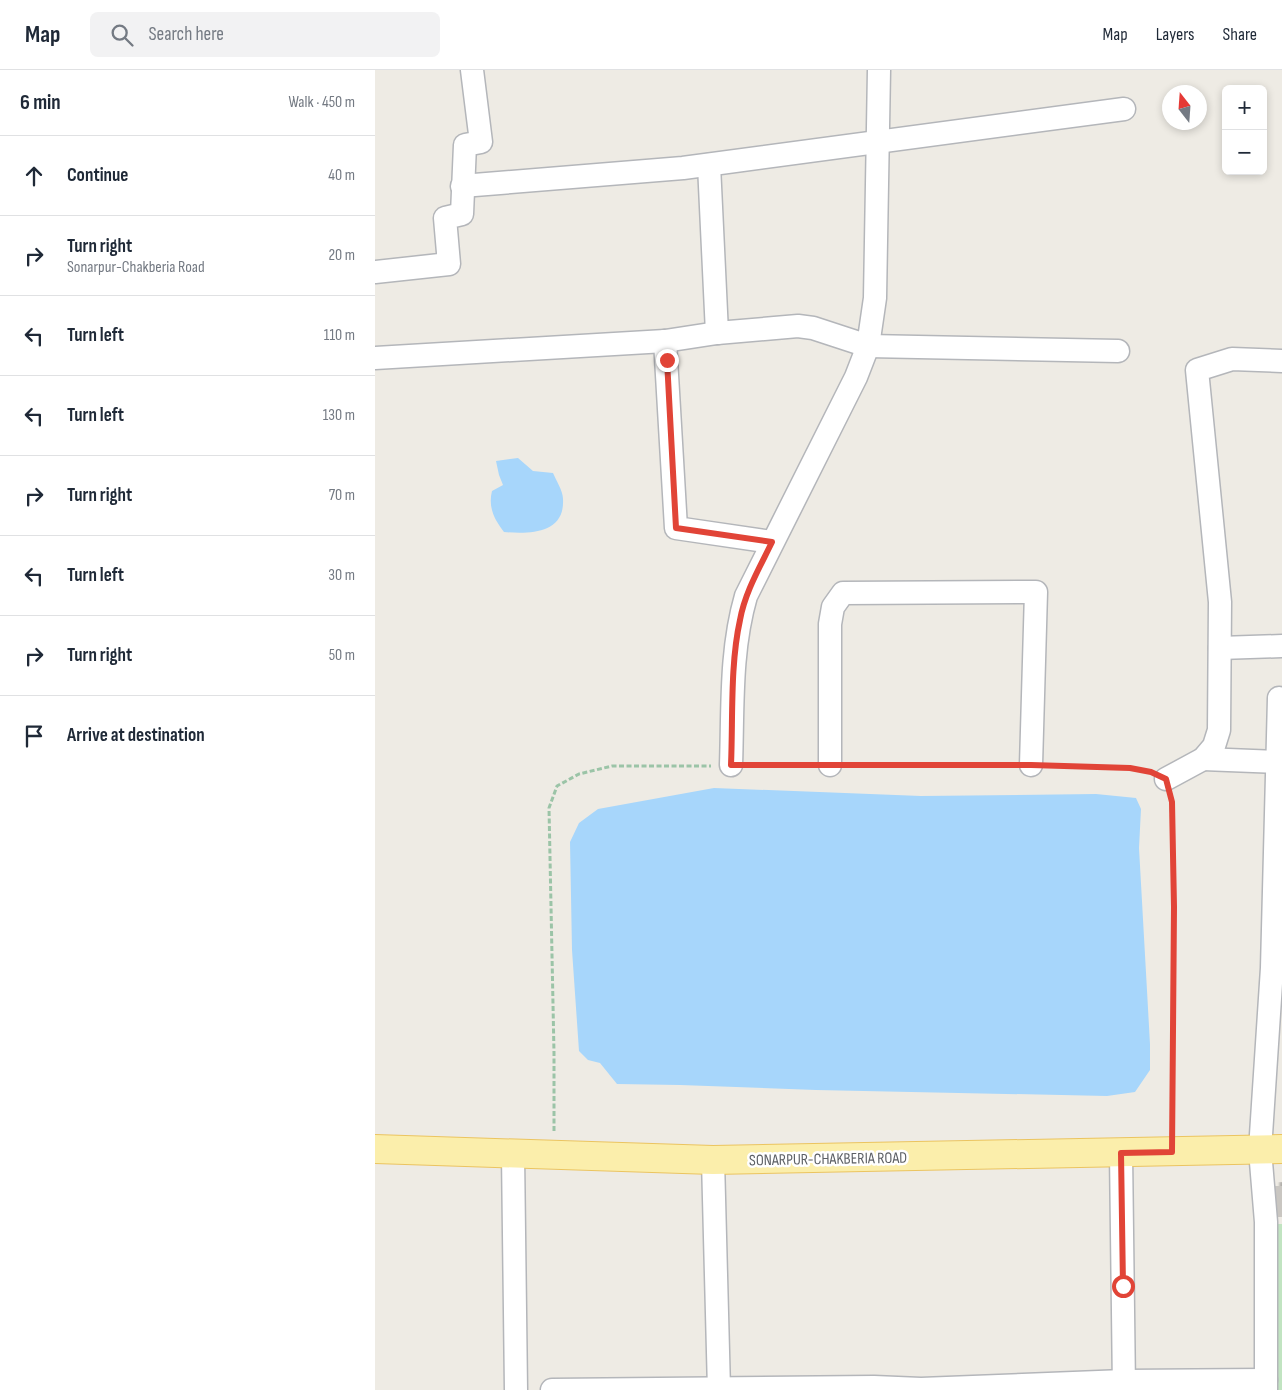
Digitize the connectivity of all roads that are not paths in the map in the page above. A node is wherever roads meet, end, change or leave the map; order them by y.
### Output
1 (472, 70) edge
2 (879, 70) edge
3 (1124, 109) dead end
4 (878, 143) junction
5 (709, 165) junction
6 (462, 186) junction
7 (375, 272) edge
8 (717, 333) junction
9 (665, 341) junction
10 (867, 346) junction
11 (1118, 350) dead end
12 (375, 358) edge
13 (1282, 361) edge
14 (772, 542) junction
15 (1282, 646) edge
16 (1220, 648) junction
17 (1279, 698) dead end
18 (1203, 759) junction
19 (1278, 762) junction
20 (731, 765) road end
21 (830, 765) road end
22 (1031, 765) road end
23 (1166, 779) road end
24 (375, 1149) edge
25 (1271, 1150) edge
26 (1121, 1153) junction
27 (513, 1154) junction
28 (713, 1160) junction
29 (1124, 1385) edge
30 (1266, 1385) edge
31 (719, 1389) edge
32 (921, 1389) edge
33 (515, 1390) edge
34 (551, 1390) edge

1 - 6 street
2 - 4 street
3 - 4 street
4 - 5 street
4 - 10 street
5 - 6 street
5 - 8 street
6 - 7 street
8 - 9 street
8 - 10 street
9 - 12 street
9 - 14 street
10 - 11 street
10 - 14 street
13 - 16 street
14 - 20 street
15 - 16 street
16 - 18 street
17 - 19 street
18 - 19 street
18 - 23 street
19 - 25 street
21 - 22 street
24 - 27 main road, SONARPUR-CHAKBERIA ROAD
25 - 26 main road, SONARPUR-CHAKBERIA ROAD
25 - 30 street
26 - 28 main road, SONARPUR-CHAKBERIA ROAD
26 - 29 street
27 - 28 main road, SONARPUR-CHAKBERIA ROAD
27 - 33 street
28 - 31 street
29 - 30 street
29 - 32 street
31 - 32 street
31 - 34 street

